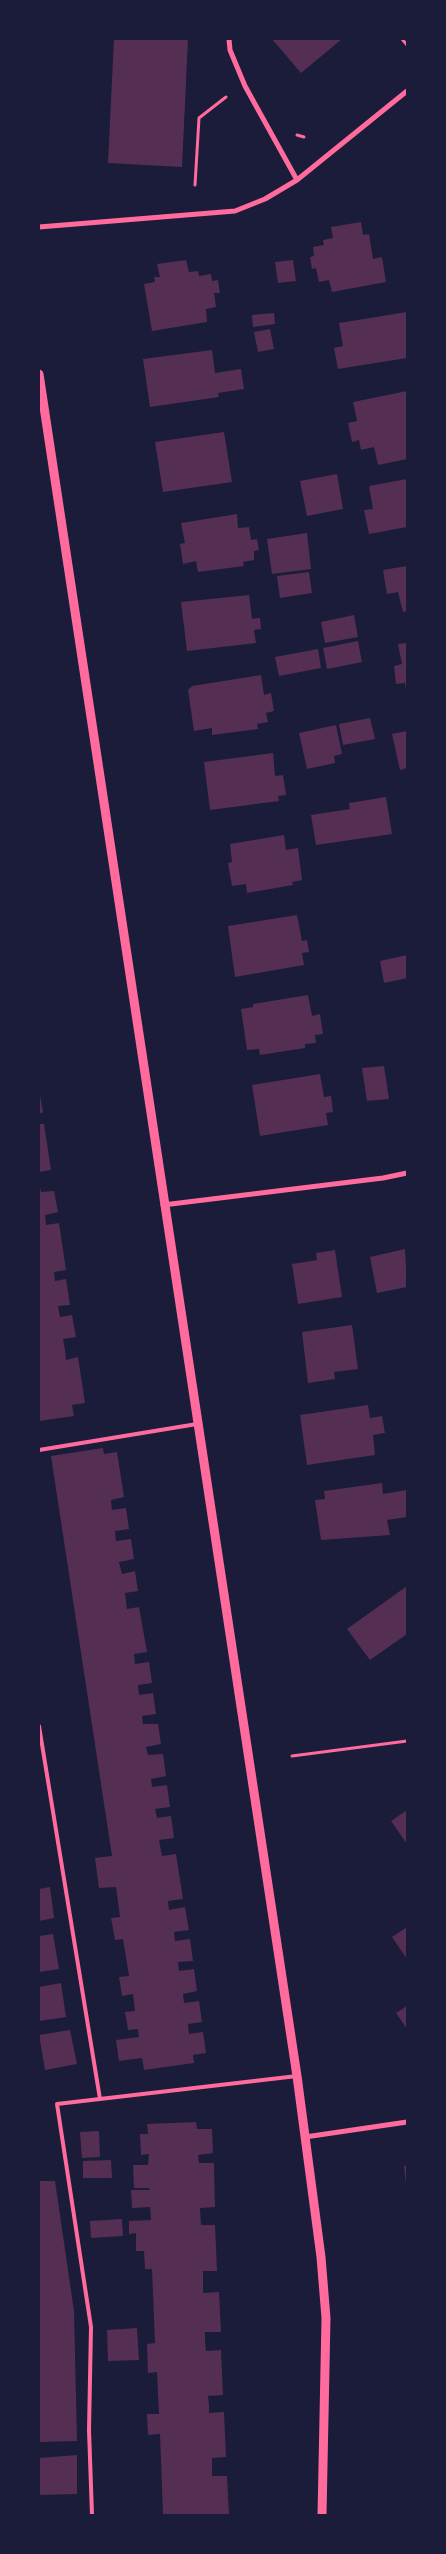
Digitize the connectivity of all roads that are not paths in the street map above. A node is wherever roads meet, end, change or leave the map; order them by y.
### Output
1 (229, 39) edge
2 (407, 90) edge
3 (298, 180) junction
4 (39, 227) edge
5 (39, 374) edge
6 (407, 1173) edge
7 (163, 1205) junction
8 (199, 1424) junction
9 (39, 1450) edge
10 (39, 1726) edge
11 (298, 2076) junction
12 (100, 2099) junction
13 (407, 2122) edge
14 (305, 2137) junction
15 (92, 2515) edge
16 (322, 2515) edge

1 - 3 street
2 - 3 street
3 - 4 street
5 - 7 street
6 - 7 street
7 - 8 street
8 - 9 lane
8 - 11 street
10 - 12 lane
11 - 12 lane
11 - 14 street
12 - 15 lane
13 - 14 street
14 - 16 street

